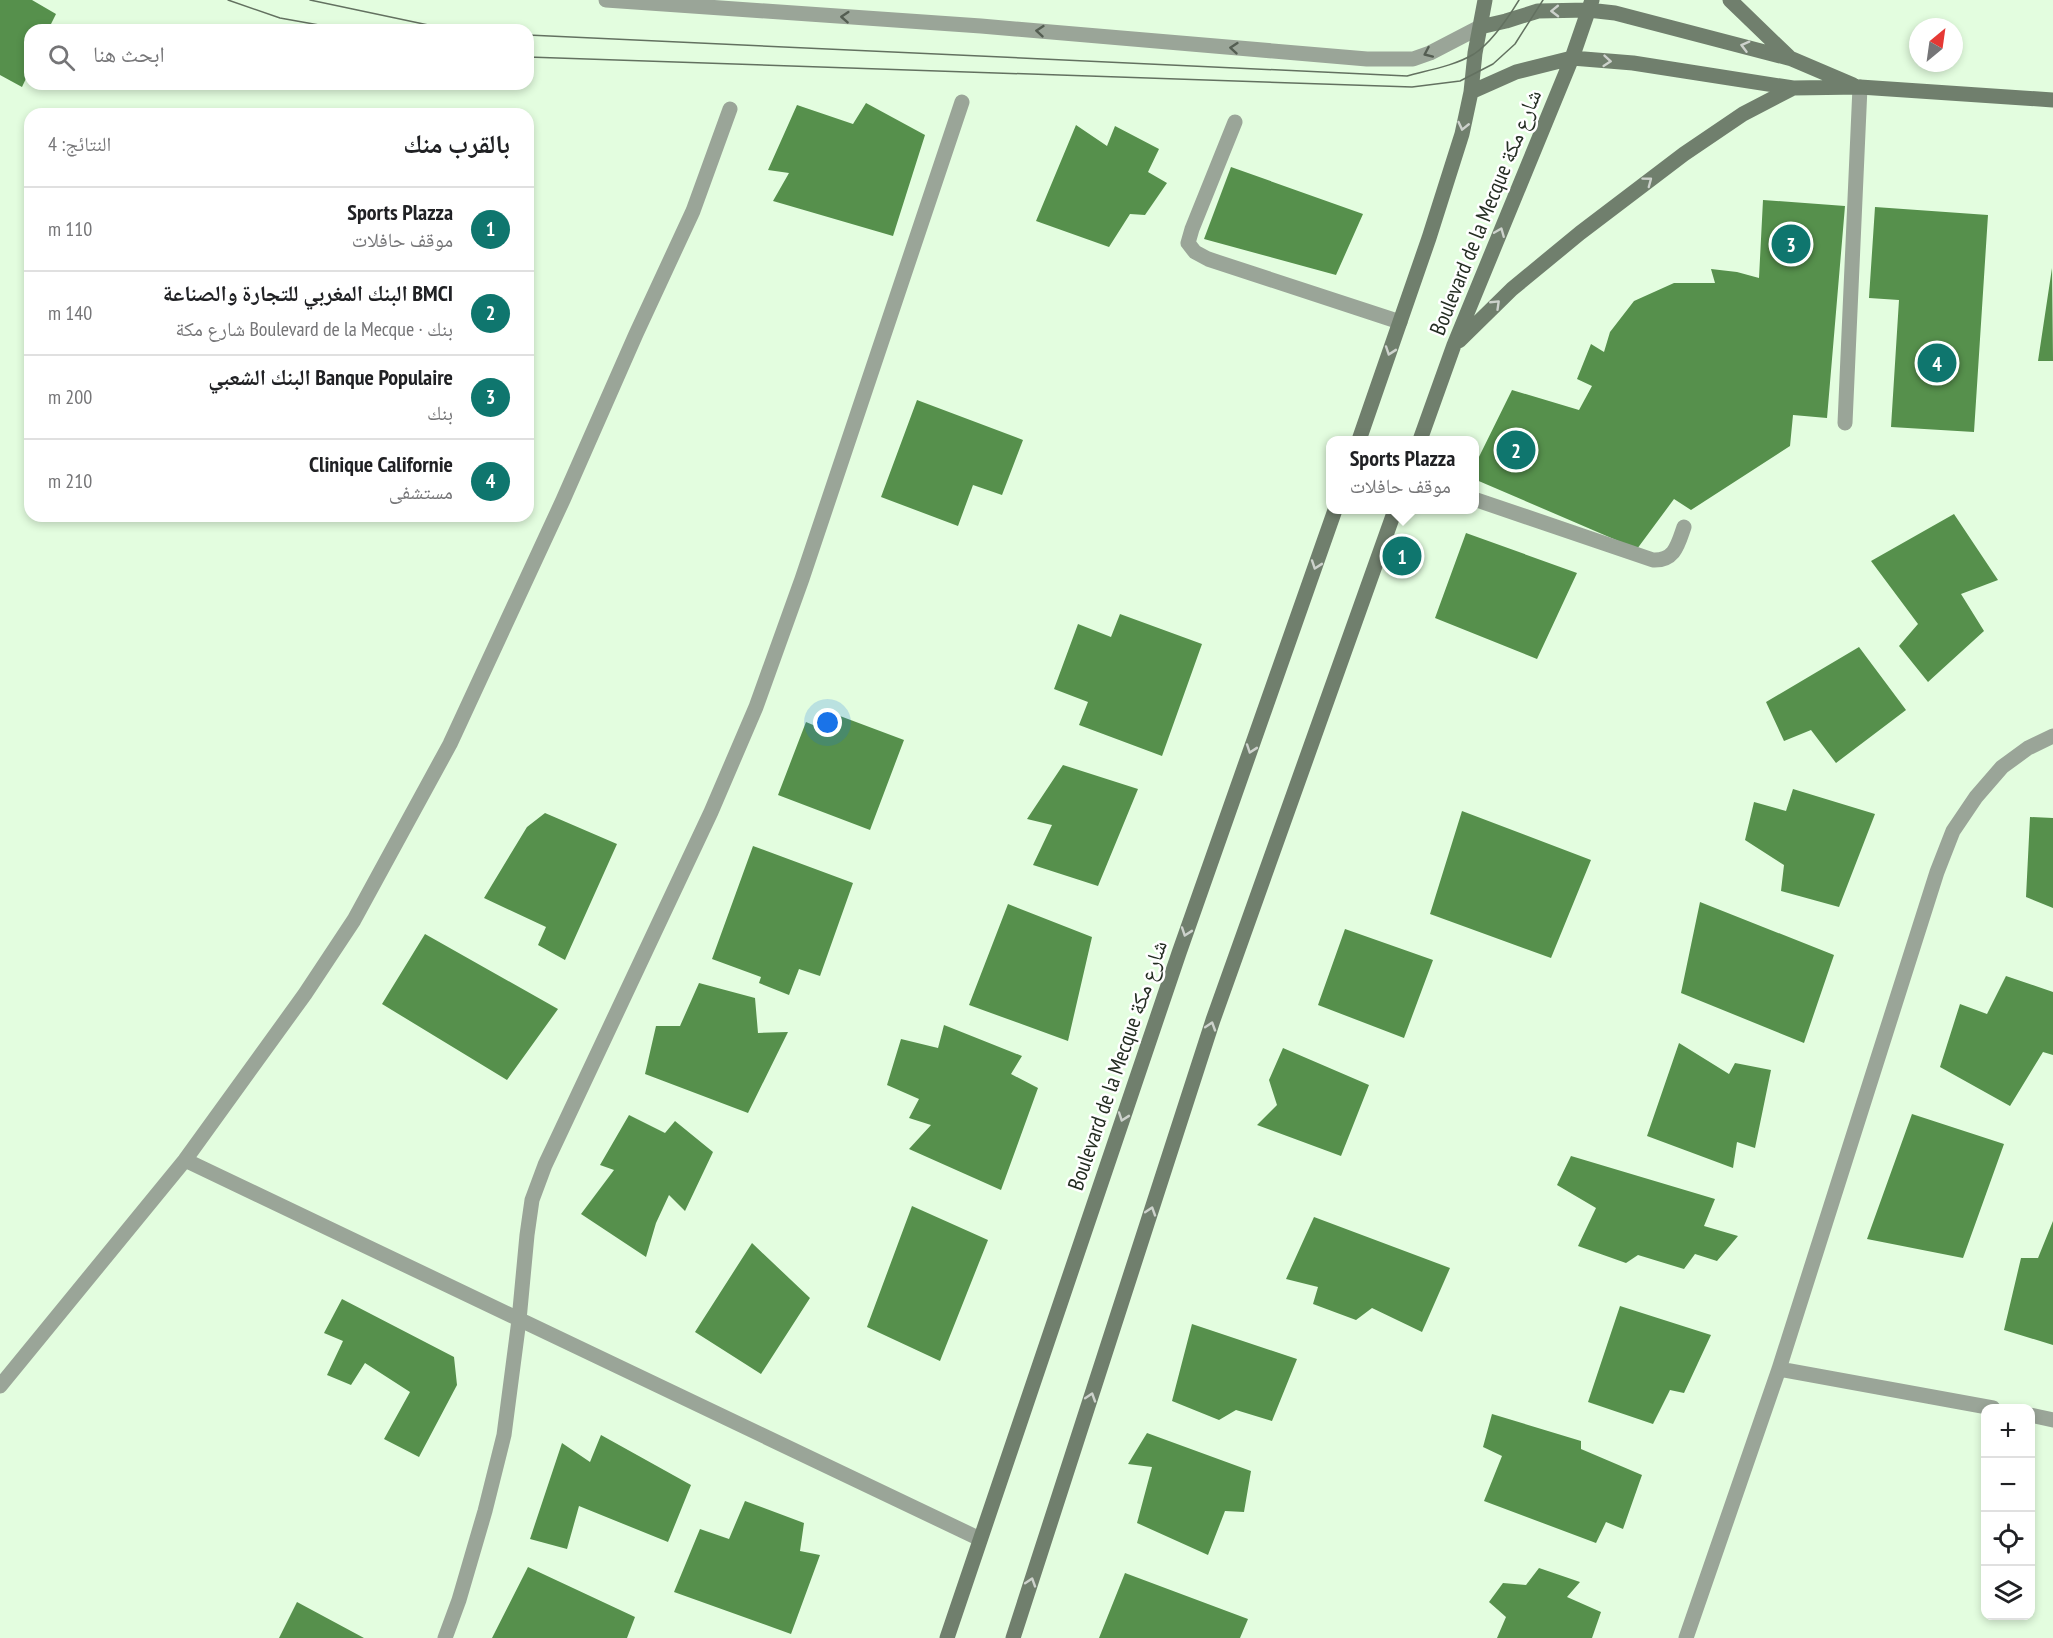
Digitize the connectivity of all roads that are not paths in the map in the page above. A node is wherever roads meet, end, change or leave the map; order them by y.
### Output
1 (606, 0) edge
2 (1485, 0) edge
3 (1730, 0) edge
4 (1590, 5) edge
5 (1480, 27) junction
6 (1572, 58) junction
7 (1792, 59) junction
8 (1860, 87) junction
9 (1793, 88) junction
10 (1471, 92) junction
11 (2053, 100) edge
12 (962, 102) dead end
13 (730, 109) dead end
14 (1235, 122) dead end
15 (1400, 322) junction
16 (1454, 345) junction
17 (1845, 423) dead end
18 (1361, 436) edge
19 (1422, 436) edge
20 (1479, 500) edge
21 (1334, 514) edge
22 (1394, 514) edge
23 (1684, 527) dead end
24 (2053, 736) edge
25 (185, 1160) junction
26 (519, 1320) junction
27 (1779, 1369) junction
28 (0, 1386) edge
29 (1981, 1406) edge
30 (2035, 1417) edge
31 (2053, 1420) edge
32 (980, 1539) junction
33 (444, 1638) edge
34 (947, 1638) edge
35 (1013, 1638) edge
36 (1686, 1638) edge

5 -> 1 street
2 - 5 main road, Boulevard de la Mecque شارع مكة
3 - 7 main road
4 -> 5 main road
4 - 6 main road, Boulevard de la Mecque شارع مكة
7 -> 4 main road
5 - 10 main road, Boulevard de la Mecque شارع مكة
6 -> 9 main road
6 - 10 main road
16 -> 6 main road, Boulevard de la Mecque شارع مكة
7 - 8 main road
8 - 9 main road
8 - 11 main road
8 - 17 street
16 -> 9 main road
10 -> 15 main road, Boulevard de la Mecque شارع مكة
12 - 26 street
13 - 25 street
14 - 15 street
15 -> 18 main road, Boulevard de la Mecque شارع مكة
16 - 19 main road, Boulevard de la Mecque شارع مكة
20 - 23 street
21 -> 32 main road, Boulevard de la Mecque شارع مكة
35 -> 22 main road
24 - 27 street
25 - 26 street
25 - 28 street
26 - 32 street
26 - 33 street
27 - 29 street
27 - 36 street
30 - 31 street
32 - 34 main road, Boulevard de la Mecque شارع مكة

